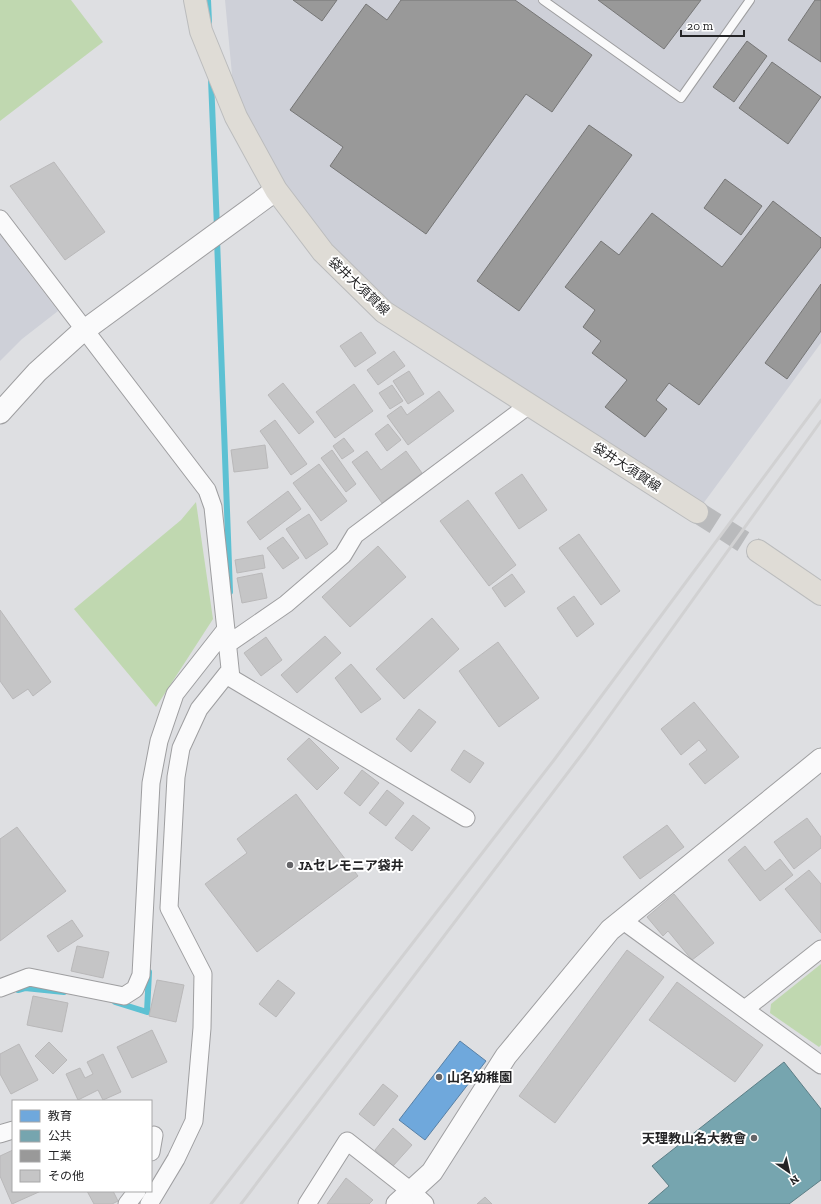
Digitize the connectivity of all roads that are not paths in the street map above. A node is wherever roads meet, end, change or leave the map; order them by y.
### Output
1 (195, 0) edge
2 (543, 0) edge
3 (750, 0) edge
4 (276, 190) junction
5 (0, 219) edge
6 (84, 331) junction
7 (529, 405) junction
8 (0, 413) edge
9 (697, 512) tunnel mouth
10 (758, 551) tunnel mouth
11 (821, 594) edge
12 (227, 636) junction
13 (230, 670) junction
14 (821, 759) edge
15 (466, 818) dead end
16 (622, 920) junction
17 (821, 949) edge
18 (0, 988) edge
19 (745, 1009) junction
20 (821, 1065) edge
21 (12, 1130) edge
22 (0, 1134) edge
23 (154, 1135) dead end
24 (152, 1146) edge
25 (136, 1192) edge
26 (411, 1200) edge
27 (126, 1204) edge
28 (149, 1204) edge
29 (308, 1204) edge

1 - 4 main road, 袋井大須賀線
2 - 3 lane
4 - 6 street
4 - 7 main road, 袋井大須賀線
5 - 6 street
6 - 8 street
6 - 12 street
7 - 9 main road, 袋井大須賀線
7 - 12 street
10 - 11 main road
12 - 13 street
12 - 18 street
13 - 15 street
13 - 28 street
14 - 16 street
16 - 19 street
16 - 26 street
17 - 19 street
19 - 20 street
21 - 22 street
23 - 24 street
25 - 27 street
26 - 29 street

